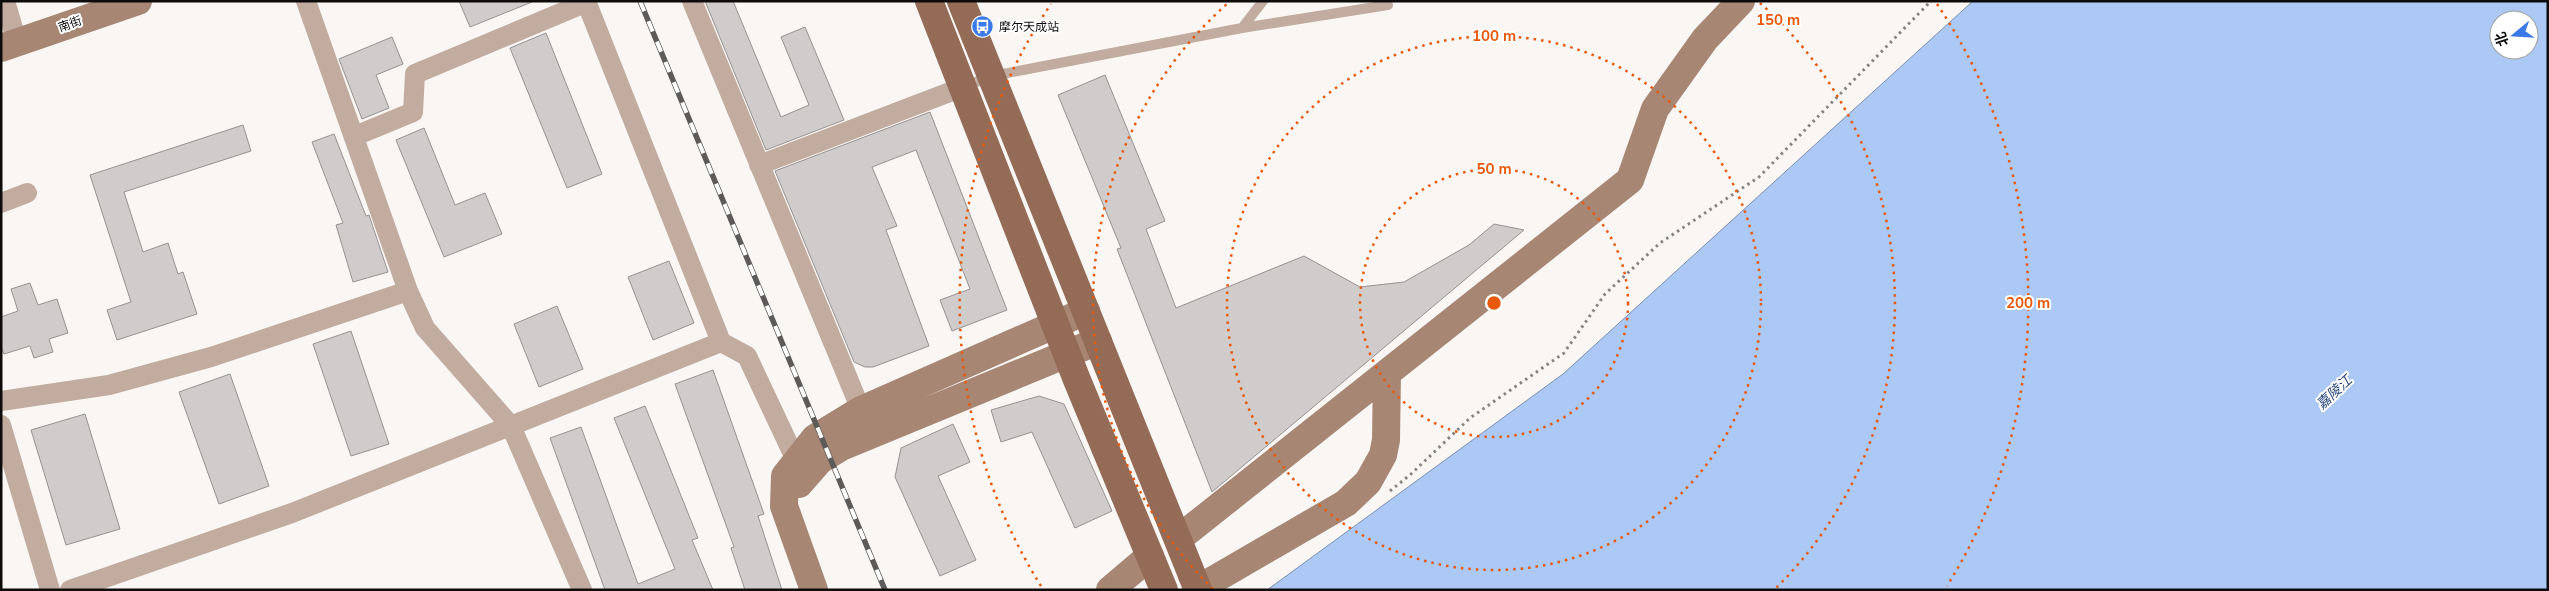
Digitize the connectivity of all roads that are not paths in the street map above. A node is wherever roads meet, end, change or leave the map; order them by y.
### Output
1 (5, 1) edge
2 (138, 1) edge
3 (306, 1) edge
4 (586, 1) edge
5 (692, 1) edge
6 (929, 1) edge
7 (961, 1) edge
8 (1263, 1) edge
9 (1741, 1) edge
10 (1388, 5) dead end
11 (1242, 28) junction
12 (9, 45) edge
13 (992, 76) junction
14 (962, 88) junction
15 (355, 136) junction
16 (759, 165) junction
17 (27, 193) dead end
18 (1, 203) edge
19 (408, 291) junction
20 (1086, 311) junction
21 (1056, 324) junction
22 (1098, 341) junction
23 (721, 342) junction
24 (1067, 354) junction
25 (1387, 373) junction
26 (1, 401) edge
27 (861, 410) junction
28 (1, 425) edge
29 (511, 426) junction
30 (800, 469) junction
31 (1178, 539) junction
32 (1150, 556) junction
33 (1196, 585) edge
34 (1163, 588) edge
35 (50, 590) edge
36 (70, 590) edge
37 (582, 590) edge
38 (814, 590) edge
39 (1110, 590) edge

1 - 12 street
2 - 12 street, 南街
3 - 15 street
4 - 15 street
4 - 23 street
5 - 16 street
6 - 14 main road
7 - 13 main road
8 - 11 lane
9 - 25 street
10 - 11 lane
11 - 13 lane
13 - 14 lane
13 - 20 main road
14 - 16 street
14 - 21 main road
15 - 19 street
16 - 27 street
17 - 18 street
19 - 26 street
19 - 29 street
20 - 21 street
20 - 22 main road
21 - 24 main road
21 - 27 street
22 - 24 street
22 - 31 main road
23 - 29 street
23 - 30 street
24 - 30 street
24 - 32 main road
25 - 31 street
25 - 33 street
27 - 30 street
28 - 35 street
29 - 36 street
29 - 37 street
30 - 38 street
31 - 33 main road
32 - 34 main road
32 - 39 street

